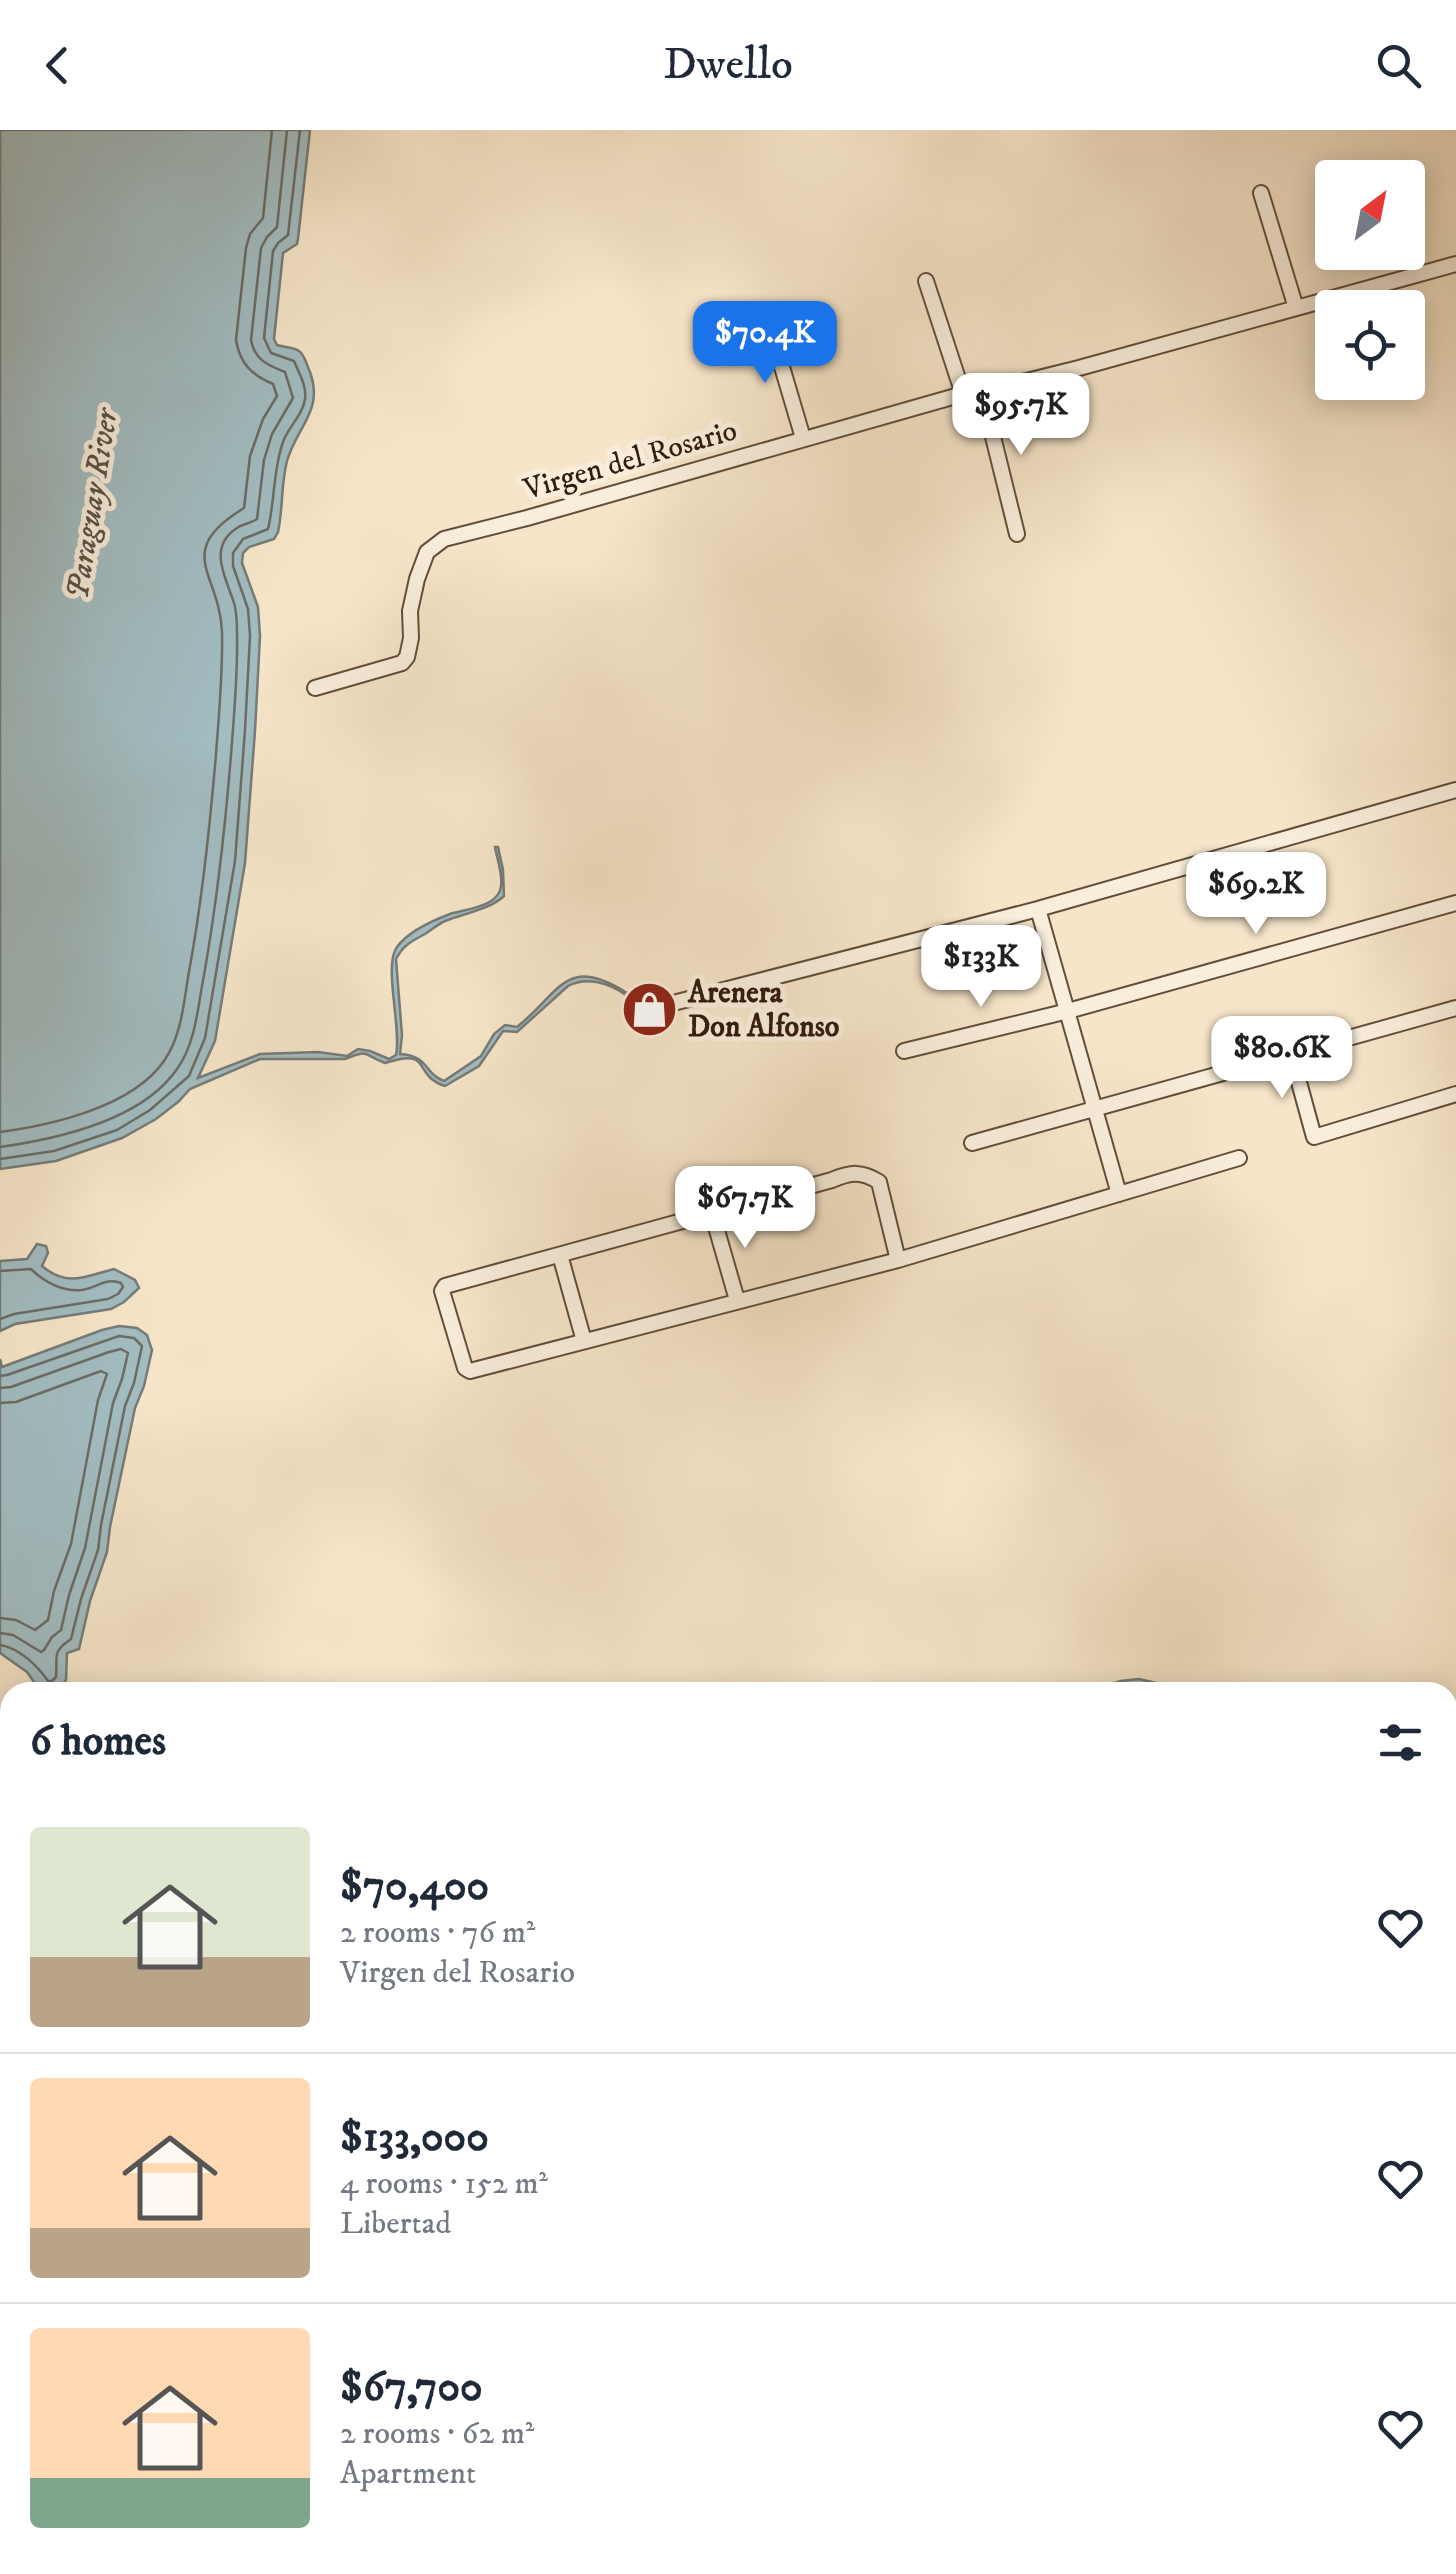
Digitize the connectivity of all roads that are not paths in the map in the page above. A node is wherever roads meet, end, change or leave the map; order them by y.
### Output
1 (1261, 193) dead end
2 (1456, 264) edge
3 (926, 281) dead end
4 (1367, 289) joint
5 (1296, 308) junction
6 (769, 322) dead end
7 (982, 392) junction
8 (963, 394) junction
9 (803, 438) junction
10 (1017, 534) dead end
11 (316, 688) dead end
12 (1456, 790) edge
13 (1456, 903) edge
14 (1038, 908) junction
15 (1456, 1008) edge
16 (650, 1009) dead end
17 (1068, 1012) junction
18 (904, 1051) dead end
19 (1291, 1053) junction
20 (1456, 1094) edge
21 (1094, 1108) junction
22 (972, 1143) dead end
23 (1239, 1158) dead end
24 (1120, 1194) junction
25 (712, 1213) junction
26 (560, 1255) junction
27 (898, 1260) junction
28 (736, 1300) junction
29 (584, 1341) junction

1 - 5 street
2 - 4 street, Virgen del Rosario
3 - 8 street
4 - 5 street, Virgen del Rosario
5 - 7 street, Virgen del Rosario
6 - 9 street
7 - 8 street, Virgen del Rosario
7 - 10 street
8 - 9 street, Virgen del Rosario
9 - 11 street, Virgen del Rosario
12 - 14 street
13 - 17 street
14 - 16 street
14 - 17 street
15 - 19 street
17 - 18 street
17 - 21 street
19 - 20 street
19 - 21 street
21 - 22 street
21 - 24 street
23 - 24 street
24 - 27 street
25 - 26 street
25 - 27 street
25 - 28 street
26 - 29 street
26 - 29 street
27 - 28 street
28 - 29 street

